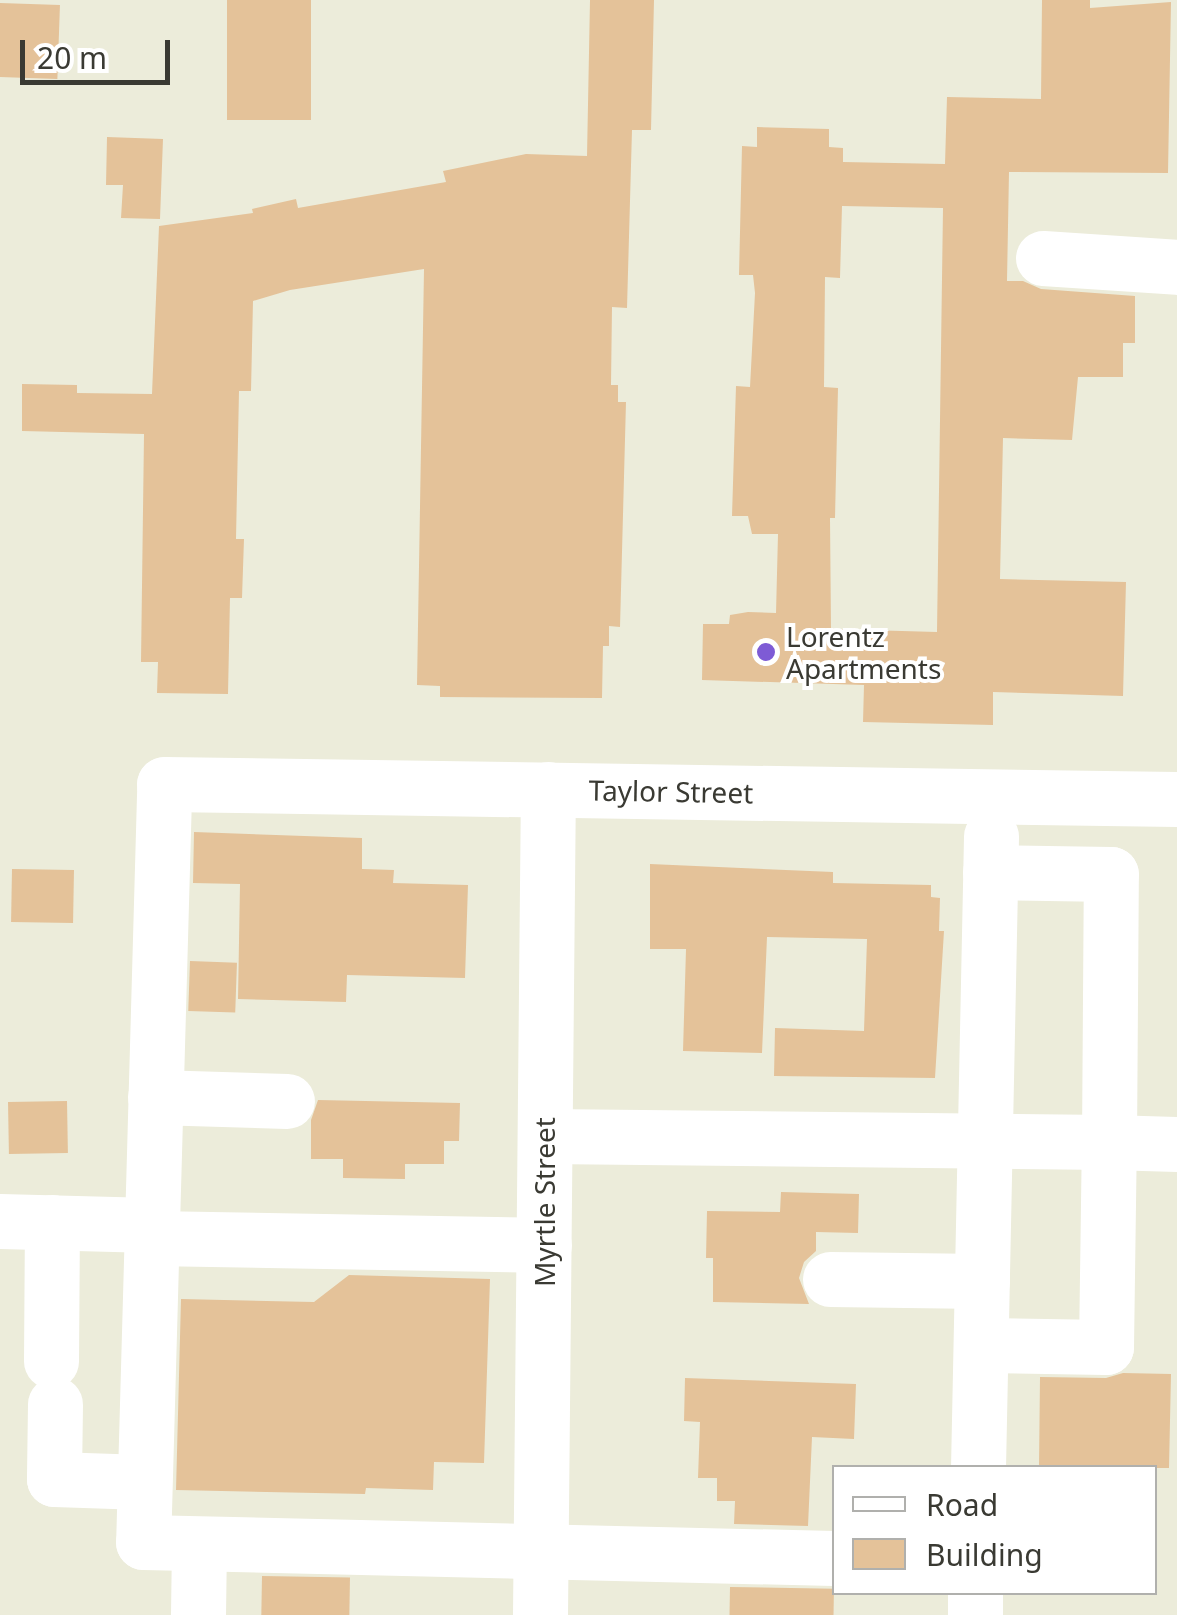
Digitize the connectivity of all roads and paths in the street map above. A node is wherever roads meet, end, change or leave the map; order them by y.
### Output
1 (1042, 258) dead end
2 (1177, 268) edge
3 (548, 789) junction
4 (991, 796) junction
5 (1177, 799) edge
6 (990, 872) junction
7 (155, 1097) junction
8 (287, 1101) dead end
9 (545, 1136) junction
10 (984, 1140) junction
11 (1109, 1142) junction
12 (1177, 1144) edge
13 (26, 1222) edge
14 (151, 1232) junction
15 (544, 1245) junction
16 (830, 1279) dead end
17 (982, 1281) junction
18 (980, 1345) junction
19 (978, 1465) edge
20 (144, 1482) junction
21 (198, 1544) junction
22 (540, 1552) junction
23 (832, 1558) edge
24 (198, 1615) edge
25 (540, 1615) edge

1 - 2 street
3 - 4 street, Taylor Street
3 - 7 street, Taylor Street
3 - 9 street, Myrtle Street
4 - 5 street, Taylor Street
4 - 6 street
6 - 10 street
6 - 11 street
7 - 8 street
7 - 14 street
9 - 10 street
9 - 15 street, Myrtle Street
10 - 11 street
10 - 17 street
11 - 12 street
11 - 18 street
13 - 14 street
13 - 20 street
14 - 15 street
14 - 20 street
15 - 22 street, Myrtle Street
16 - 17 street
17 - 18 street
18 - 19 street
20 - 21 street
21 - 22 street
21 - 24 street
22 - 23 street
22 - 25 street, Myrtle Street

